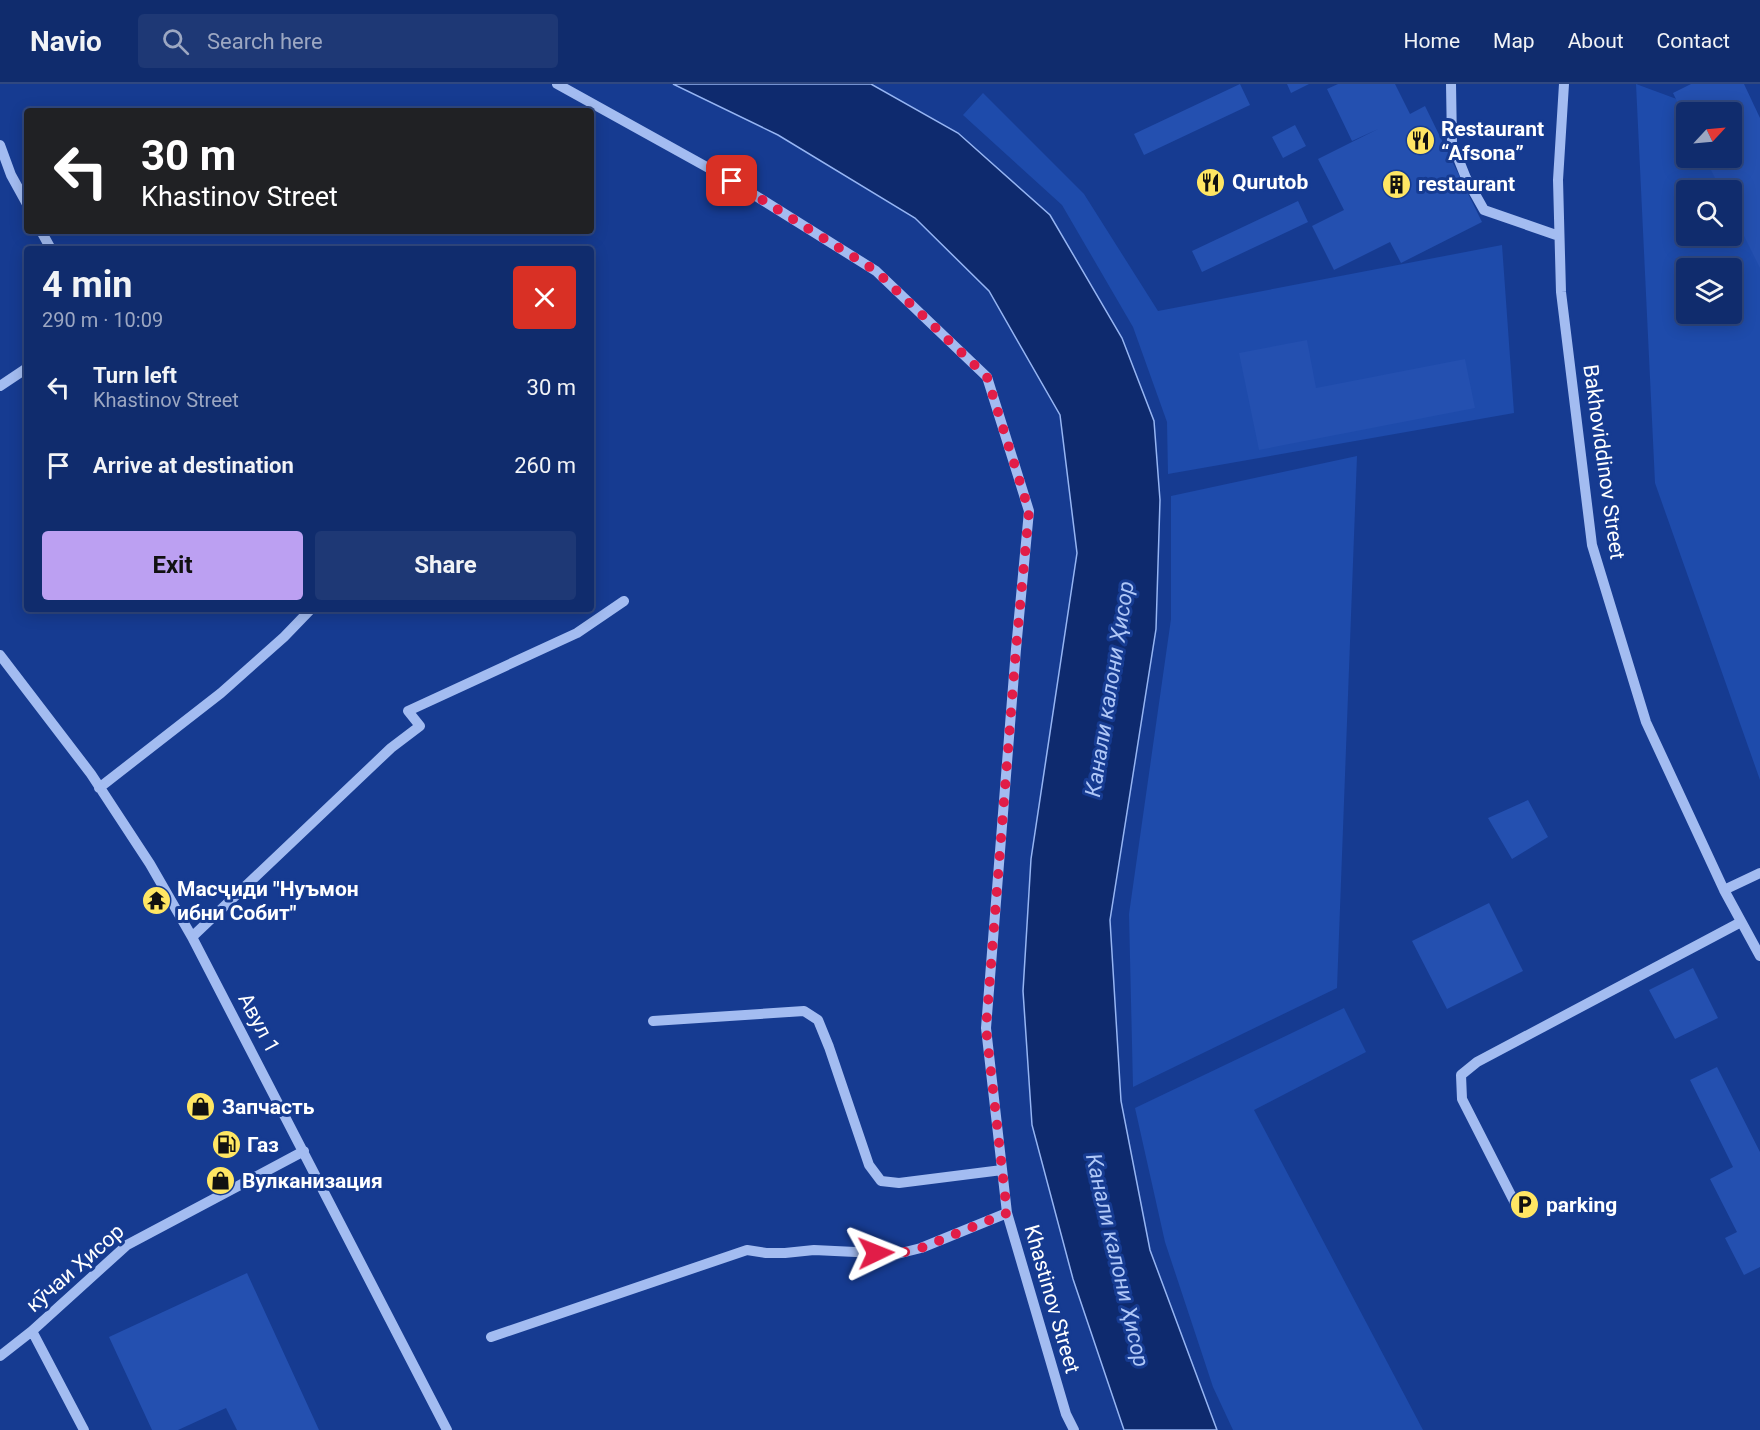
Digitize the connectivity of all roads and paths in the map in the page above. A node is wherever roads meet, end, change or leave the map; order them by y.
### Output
1 (557, 84) edge
2 (1452, 84) edge
3 (1564, 84) edge
4 (0, 145) edge
5 (24, 199) edge
6 (1559, 236) junction
7 (24, 370) edge
8 (0, 386) edge
9 (624, 601) dead end
10 (308, 612) edge
11 (0, 655) edge
12 (99, 788) junction
13 (1760, 873) edge
14 (1724, 890) junction
15 (1741, 922) junction
16 (192, 937) junction
17 (1760, 956) edge
18 (653, 1021) dead end
19 (304, 1151) junction
20 (1002, 1170) junction
21 (1516, 1205) dead end
22 (1007, 1213) junction
23 (32, 1331) junction
24 (491, 1337) dead end
25 (0, 1356) edge
26 (84, 1430) edge
27 (447, 1430) edge
28 (1074, 1430) edge

1 - 20 street, Khastinov Street
2 - 6 street
3 - 6 street, Bakhoviddinov Street
4 - 5 street
6 - 14 street, Bakhoviddinov Street
7 - 8 street
9 - 16 street
10 - 12 street
11 - 12 street, Авул 1
12 - 16 street, Авул 1
13 - 14 street
14 - 15 street, Bakhoviddinov Street
15 - 17 street, Bakhoviddinov Street
15 - 21 street
16 - 19 street, Авул 1
18 - 20 street
19 - 23 street, кӯчаи Ҳисор
19 - 27 street, Авул 1
20 - 22 street, Khastinov Street
22 - 24 street
22 - 28 street, Khastinov Street
23 - 25 street, кӯчаи Ҳисор
23 - 26 street, кӯчаи Ҳисор

